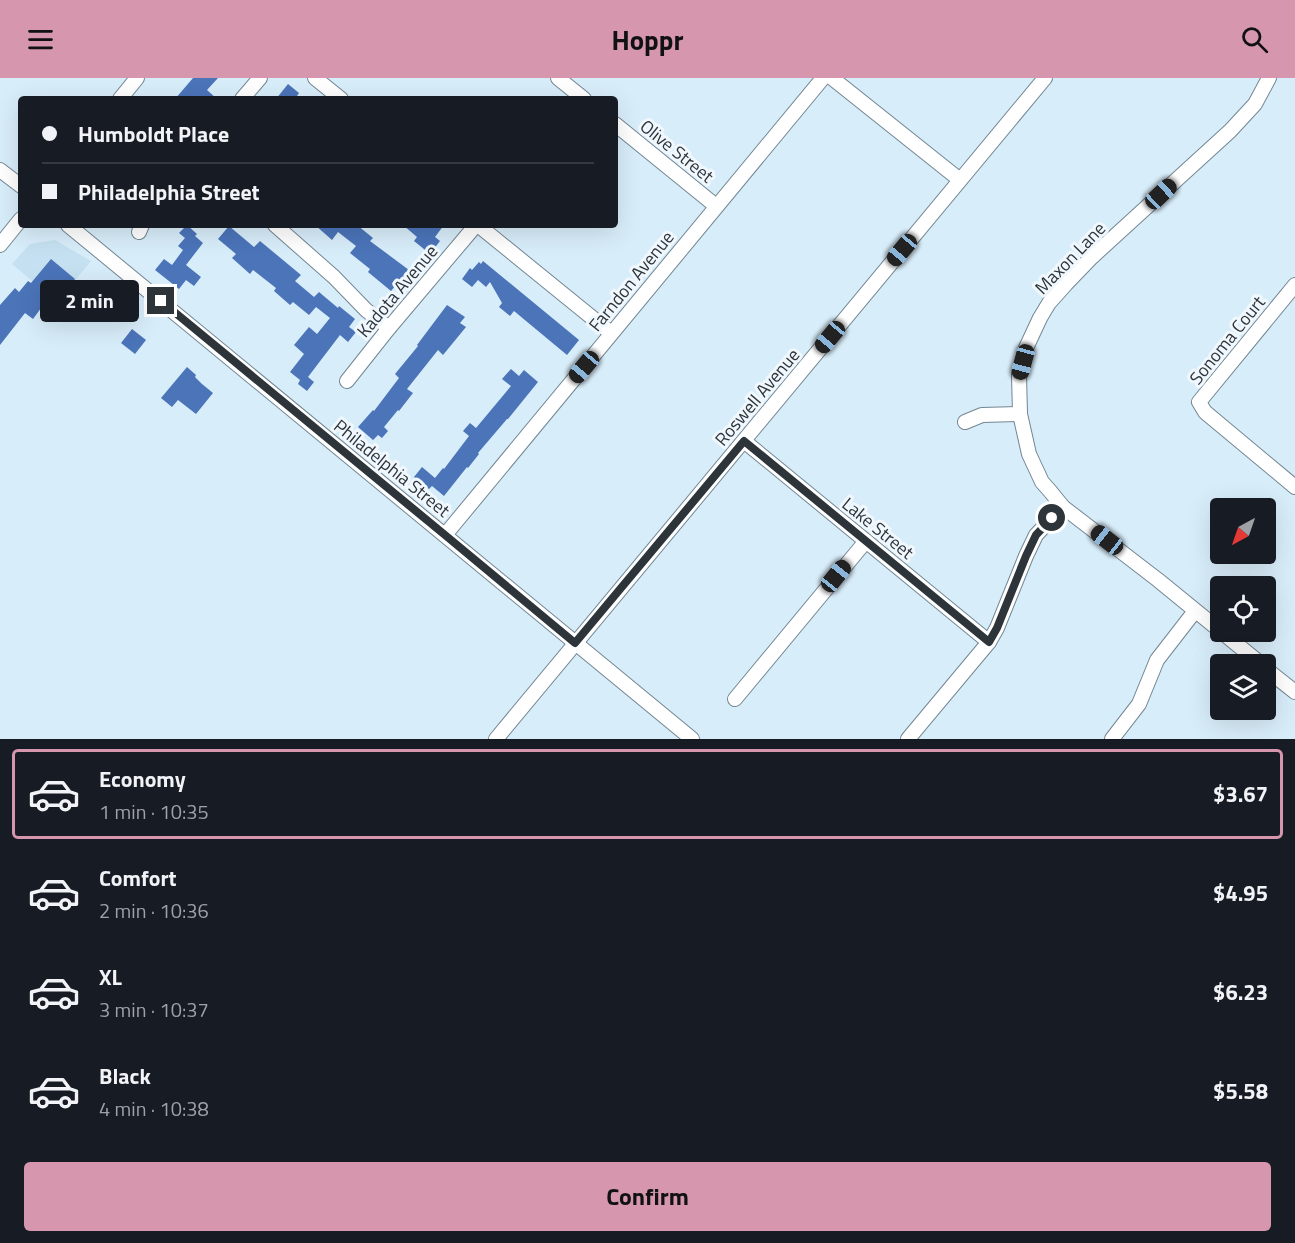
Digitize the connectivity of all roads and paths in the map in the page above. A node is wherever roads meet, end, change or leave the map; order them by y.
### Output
1 (138, 78) edge
2 (260, 78) edge
3 (315, 78) edge
4 (558, 78) edge
5 (823, 78) edge
6 (832, 78) edge
7 (1045, 78) edge
8 (1269, 78) edge
9 (123, 96) edge
10 (245, 96) edge
11 (337, 96) edge
12 (580, 96) edge
13 (618, 126) edge
14 (0, 170) edge
15 (960, 180) junction
16 (18, 184) edge
17 (716, 206) junction
18 (18, 222) edge
19 (72, 228) edge
20 (278, 228) edge
21 (474, 228) edge
22 (481, 228) edge
23 (2, 240) edge
24 (1295, 285) edge
25 (389, 328) junction
26 (611, 333) junction
27 (347, 381) dead end
28 (1020, 414) junction
29 (965, 422) dead end
30 (744, 441) junction
31 (1295, 487) edge
32 (1063, 507) junction
33 (445, 535) junction
34 (866, 541) junction
35 (1195, 611) junction
36 (989, 642) junction
37 (575, 643) junction
38 (1249, 654) edge
39 (1276, 677) edge
40 (1295, 693) edge
41 (735, 699) dead end
42 (496, 739) edge
43 (692, 739) edge
44 (908, 739) edge
45 (1112, 739) edge

1 - 9 street
2 - 10 street
3 - 11 street
4 - 12 street
5 - 17 street, Farndon Avenue
6 - 15 street
7 - 15 street, Roswell Avenue
8 - 28 street, Maxon Lane
13 - 17 street, Olive Street
14 - 16 street
15 - 30 street, Roswell Avenue
17 - 26 street, Farndon Avenue
18 - 23 street
19 - 33 street, Philadelphia Street
20 - 25 street
21 - 25 street, Kadota Avenue
22 - 26 street
24 - 31 street, Sonoma Court
25 - 27 street, Kadota Avenue
26 - 33 street, Farndon Avenue
28 - 29 street
28 - 32 street, Maxon Lane
30 - 34 street, Lake Street
30 - 37 street, Roswell Avenue
32 - 35 street, Maxon Lane
32 - 36 street
33 - 37 street, Philadelphia Street
34 - 36 street, Lake Street
34 - 41 street
35 - 38 street, Maxon Lane
35 - 45 street
36 - 44 street
37 - 42 street, Roswell Avenue
37 - 43 street, Philadelphia Street
39 - 40 street

